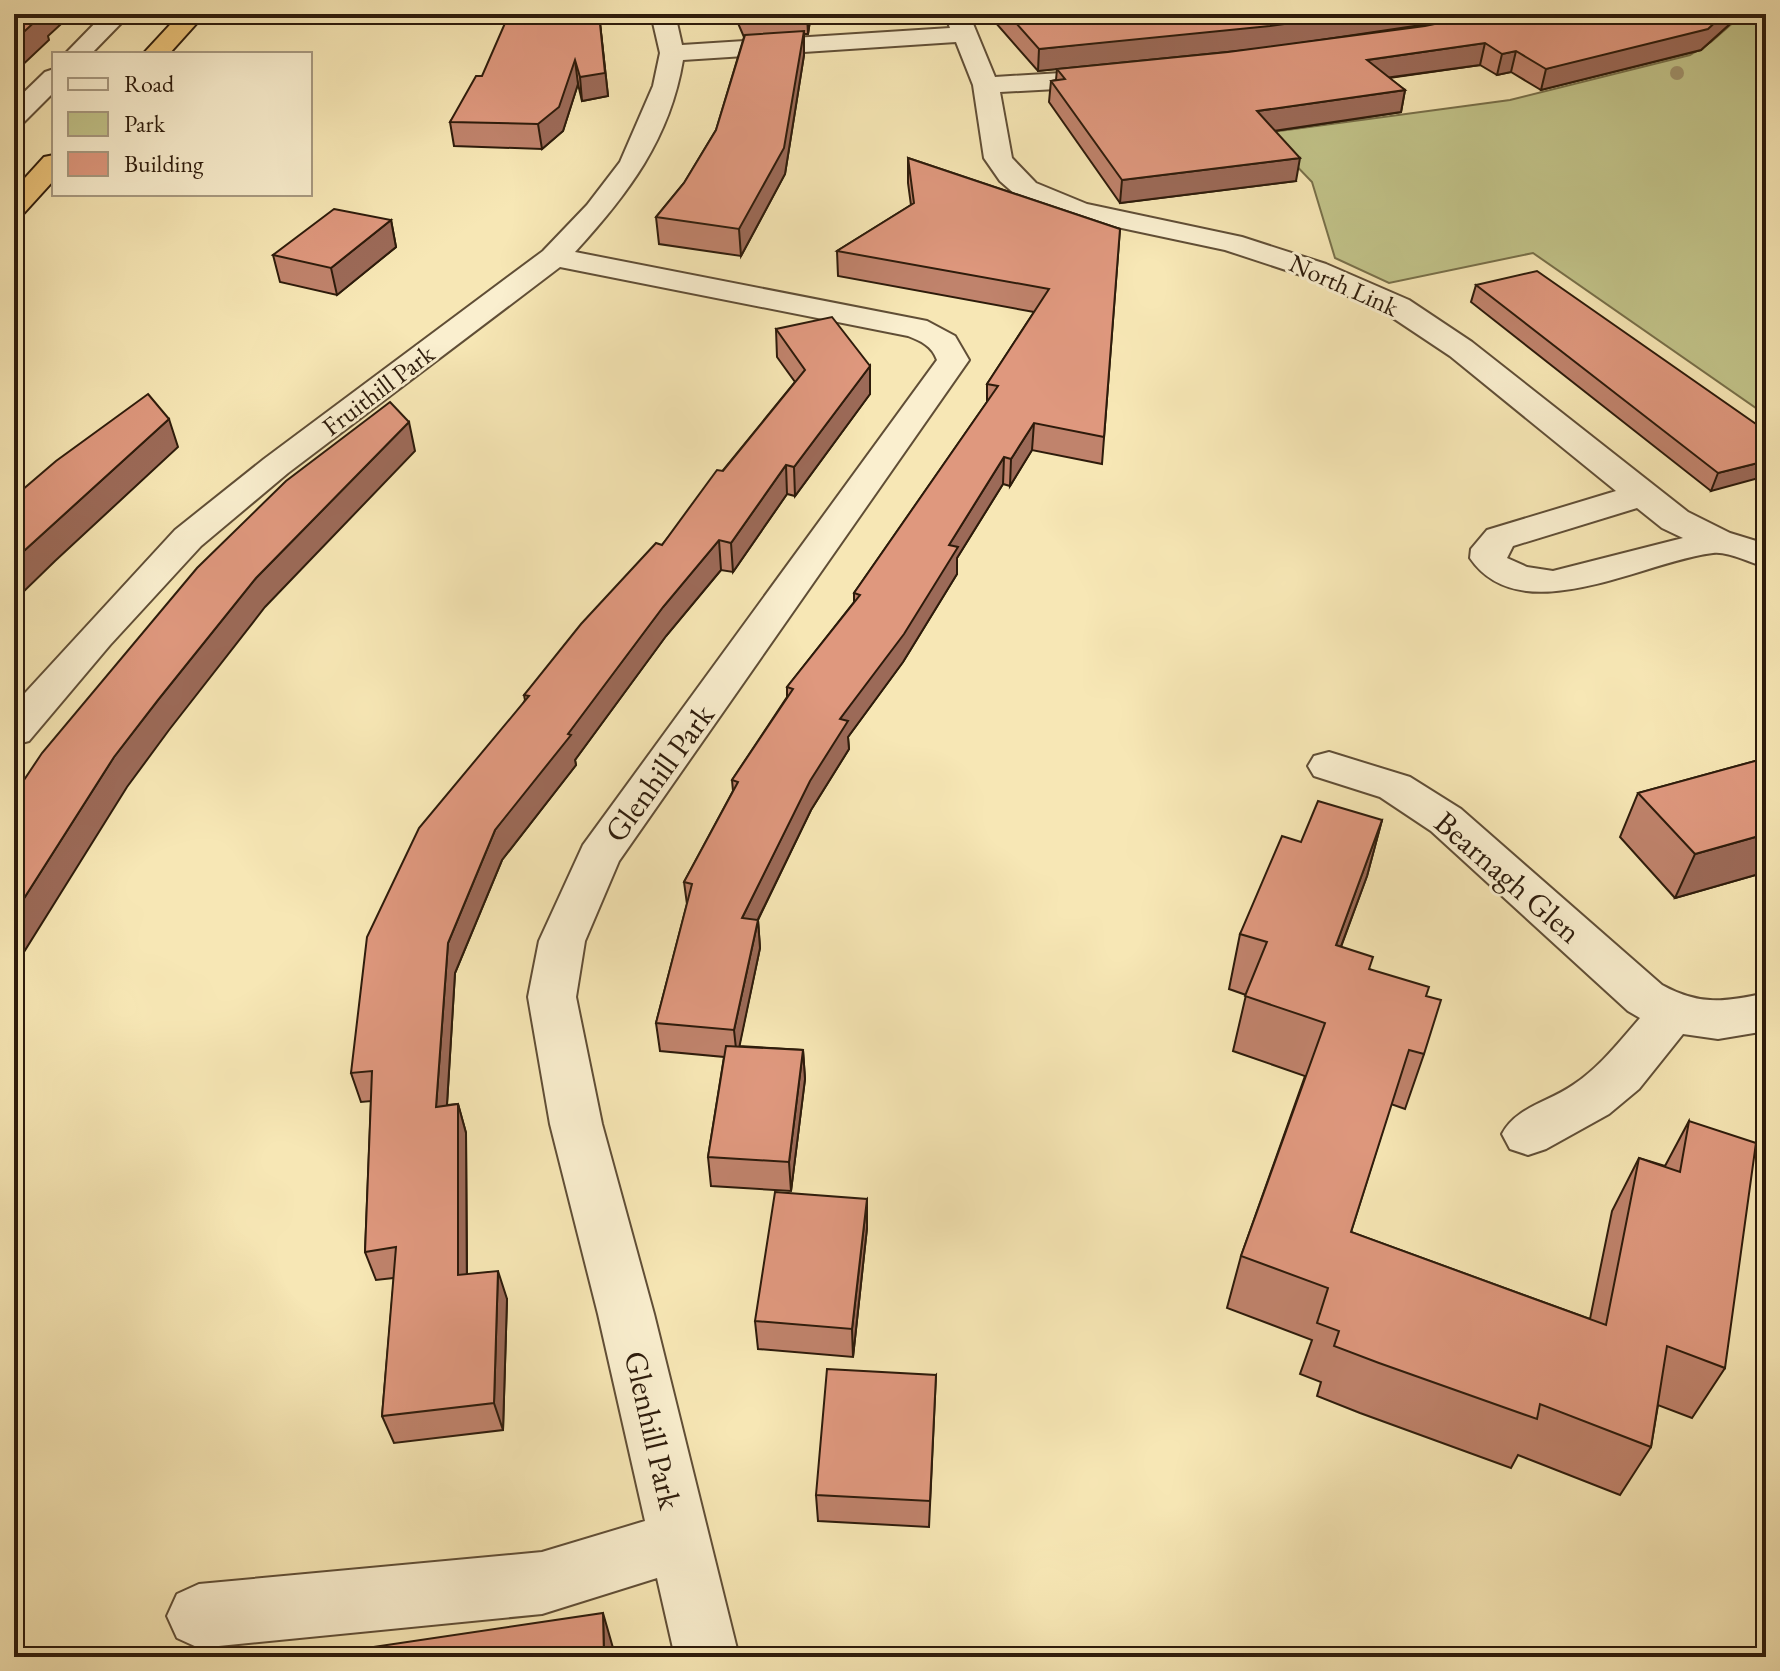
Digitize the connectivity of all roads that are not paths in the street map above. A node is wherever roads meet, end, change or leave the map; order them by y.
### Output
1 (118, 14) edge
2 (193, 14) edge
3 (663, 14) edge
4 (960, 24) edge
5 (79, 52) edge
6 (157, 52) edge
7 (672, 53) junction
8 (1133, 76) edge
9 (52, 79) edge
10 (986, 85) junction
11 (14, 117) edge
12 (52, 165) edge
13 (14, 207) edge
14 (554, 257) junction
15 (1639, 494) junction
16 (1717, 541) junction
17 (1766, 556) edge
18 (14, 731) edge
19 (1329, 766) dead end
20 (1766, 1012) edge
21 (1671, 1014) junction
22 (1528, 1134) dead end
23 (679, 1541) junction
24 (199, 1616) dead end
25 (707, 1657) edge

1 - 5 street
2 - 6 highway
3 - 7 street, Fruithill Park
4 - 7 street
4 - 10 street, North Link
7 - 14 street, Fruithill Park
8 - 10 street
9 - 11 street
10 - 15 street, North Link
12 - 13 highway
14 - 18 street, Fruithill Park
14 - 23 street, Glenhill Park
15 - 16 street, North Link
15 - 16 street
16 - 17 street, North Link
19 - 21 street, Bearnagh Glen
20 - 21 street, Bearnagh Glen
21 - 22 street
23 - 24 street
23 - 25 street, Glenhill Park

